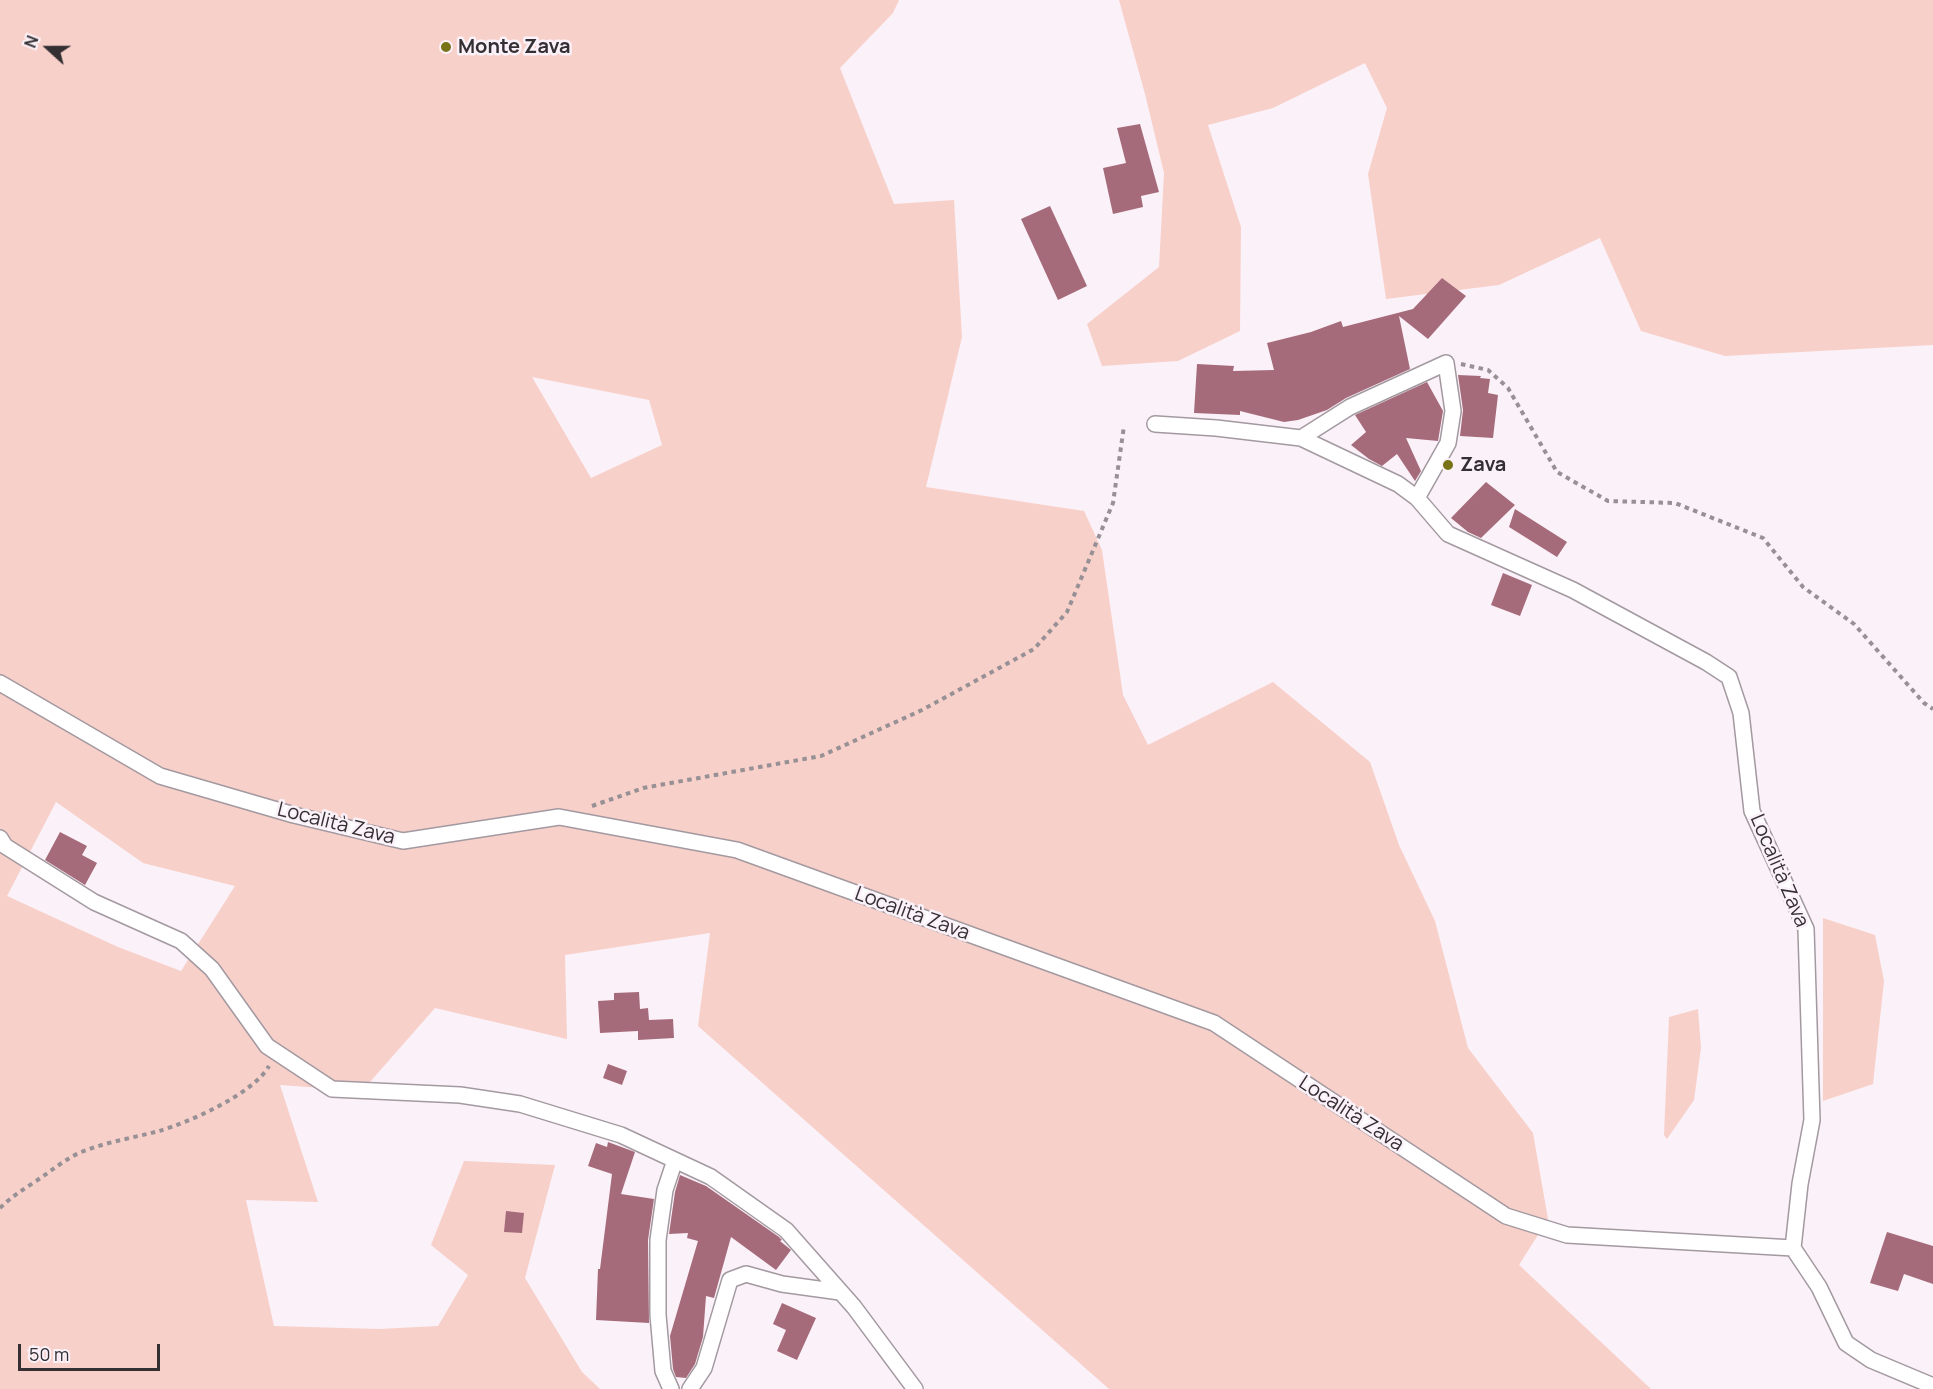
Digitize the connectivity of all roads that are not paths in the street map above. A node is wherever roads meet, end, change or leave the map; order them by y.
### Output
1 (1155, 424) dead end
2 (1301, 438) junction
3 (1417, 498) junction
4 (0, 683) edge
5 (0, 838) edge
6 (675, 1160) junction
7 (1793, 1248) junction
8 (840, 1292) junction
9 (1933, 1386) edge
10 (671, 1389) edge
11 (690, 1389) edge
12 (915, 1389) edge

1 - 2 street, Località Zava
2 - 3 street, Località Zava
2 - 3 street
3 - 7 street, Località Zava
4 - 7 street, Località Zava
5 - 6 street
6 - 8 street
6 - 10 street
7 - 9 street
8 - 11 street
8 - 12 street

